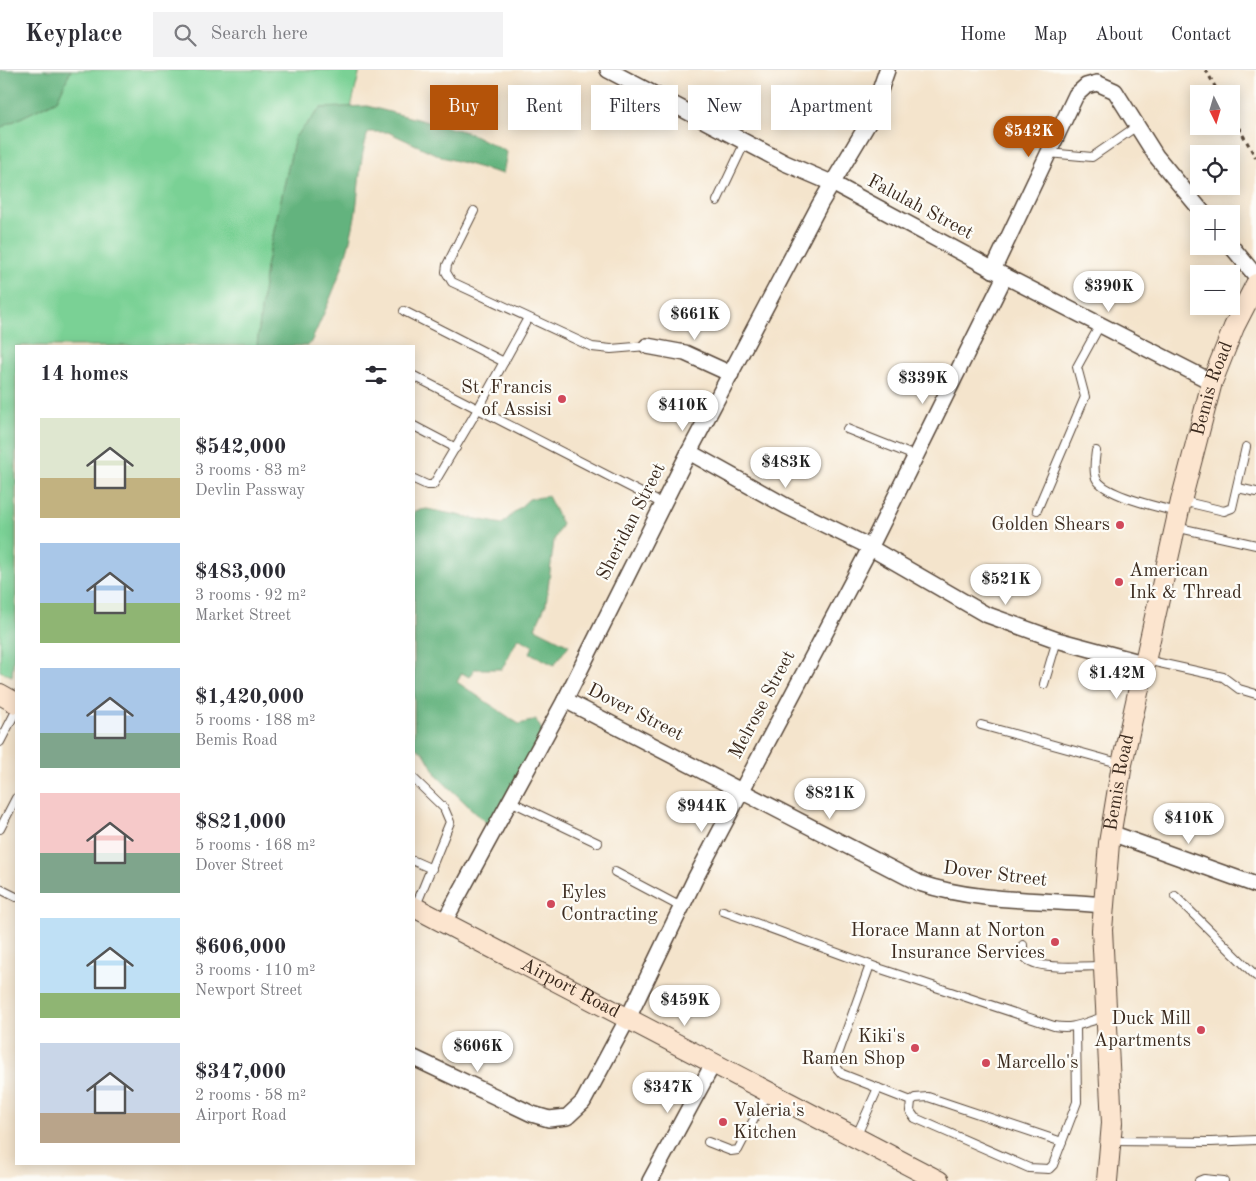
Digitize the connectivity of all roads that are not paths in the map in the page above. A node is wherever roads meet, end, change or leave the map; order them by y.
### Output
1 (608, 70) edge
2 (887, 70) edge
3 (1137, 126) junction
4 (745, 142) junction
5 (1048, 153) junction
6 (834, 184) junction
7 (718, 201) dead end
8 (1197, 205) edge
9 (474, 211) dead end
10 (1238, 255) edge
11 (999, 273) junction
12 (1256, 276) edge
13 (1256, 284) edge
14 (404, 311) dead end
15 (528, 318) junction
16 (1100, 325) junction
17 (647, 346) joint
18 (504, 362) junction
19 (731, 374) junction
20 (415, 377) edge
21 (1212, 382) junction
22 (478, 410) junction
23 (415, 427) edge
24 (847, 429) dead end
25 (1246, 447) dead end
26 (456, 448) junction
27 (1096, 451) dead end
28 (689, 452) junction
29 (915, 456) junction
30 (415, 479) edge
31 (1238, 488) junction
32 (1256, 492) edge
33 (663, 504) junction
34 (1038, 510) dead end
35 (1178, 513) junction
36 (1256, 544) edge
37 (870, 548) junction
38 (1057, 640) junction
39 (1144, 661) junction
40 (1044, 684) dead end
41 (0, 694) edge
42 (1256, 694) edge
43 (565, 700) junction
44 (15, 702) edge
45 (15, 713) edge
46 (981, 726) dead end
47 (0, 742) edge
48 (1122, 764) junction
49 (415, 780) edge
50 (741, 790) junction
51 (15, 800) edge
52 (510, 801) junction
53 (0, 829) edge
54 (1111, 834) junction
55 (598, 843) dead end
56 (415, 861) edge
57 (432, 869) junction
58 (615, 872) dead end
59 (1256, 885) edge
60 (0, 889) edge
61 (15, 896) edge
62 (1175, 896) dead end
63 (415, 905) edge
64 (1105, 905) junction
65 (681, 907) junction
66 (415, 908) edge
67 (723, 911) dead end
68 (444, 922) junction
69 (1023, 945) dead end
70 (870, 965) junction
71 (1103, 966) junction
72 (1256, 976) edge
73 (1106, 1017) junction
74 (628, 1018) junction
75 (1076, 1027) junction
76 (415, 1058) edge
77 (714, 1062) junction
78 (878, 1088) junction
79 (769, 1090) junction
80 (911, 1101) junction
81 (856, 1137) junction
82 (1256, 1140) edge
83 (1111, 1141) junction
84 (708, 1142) dead end
85 (1062, 1142) junction
86 (650, 1181) edge
87 (939, 1181) edge
88 (1107, 1181) edge
89 (1199, 1181) edge
90 (1224, 1181) edge

1 - 4 street, Falulah Street
2 - 6 street, Sheridan Street
3 - 5 lane
3 - 5 street, Melrose Street
3 - 8 street
4 - 6 street, Falulah Street
4 - 7 lane
5 - 11 street, Melrose Street
6 - 11 street, Falulah Street
6 - 19 street, Sheridan Street
9 - 15 lane
10 - 12 street
11 - 16 street, Falulah Street
11 - 29 street, Melrose Street
13 - 21 main road, Bemis Road
14 - 18 lane
15 - 17 lane
15 - 18 lane
16 - 21 street, Falulah Street
16 - 34 lane
17 - 19 street
18 - 22 lane
19 - 28 street, Sheridan Street
20 - 22 lane
21 - 35 main road, Bemis Road
22 - 26 lane
22 - 33 lane
23 - 26 lane
24 - 29 lane
25 - 31 lane
26 - 30 lane
27 - 35 lane
28 - 33 street, Sheridan Street
28 - 37 street
29 - 37 street, Melrose Street
31 - 32 lane
31 - 35 lane
33 - 43 street, Sheridan Street
35 - 36 lane
35 - 39 main road, Bemis Road
37 - 38 street
37 - 50 street, Melrose Street
38 - 39 street
38 - 40 lane
39 - 42 lane
39 - 48 main road, Bemis Road
41 - 44 main road
43 - 50 street, Dover Street
43 - 52 street, Sheridan Street
45 - 47 lane
46 - 48 lane
48 - 54 main road, Bemis Road
49 - 57 lane
50 - 64 street, Dover Street
50 - 65 street, Melrose Street
51 - 53 lane
52 - 55 lane
52 - 68 street, Sheridan Street
54 - 59 street
54 - 64 main road, Bemis Road
56 - 57 lane
57 - 63 lane
58 - 65 lane
60 - 61 lane
62 - 72 lane
64 - 71 main road, Bemis Road
65 - 74 street, Melrose Street
66 - 68 main road, Airport Road
67 - 70 lane
68 - 74 main road, Airport Road
69 - 71 lane
70 - 75 lane
70 - 78 lane
71 - 73 main road, Bemis Road
73 - 75 lane
73 - 83 main road, Bemis Road
74 - 76 street, Melrose Street
74 - 77 main road, Airport Road
75 - 85 lane
77 - 79 main road, Airport Road
77 - 86 street
78 - 80 lane
78 - 81 lane
79 - 81 main road, Airport Road
79 - 84 lane
80 - 85 lane
80 - 85 lane
81 - 87 main road, Airport Road
82 - 83 lane
83 - 88 main road, Bemis Road
89 - 90 lane

